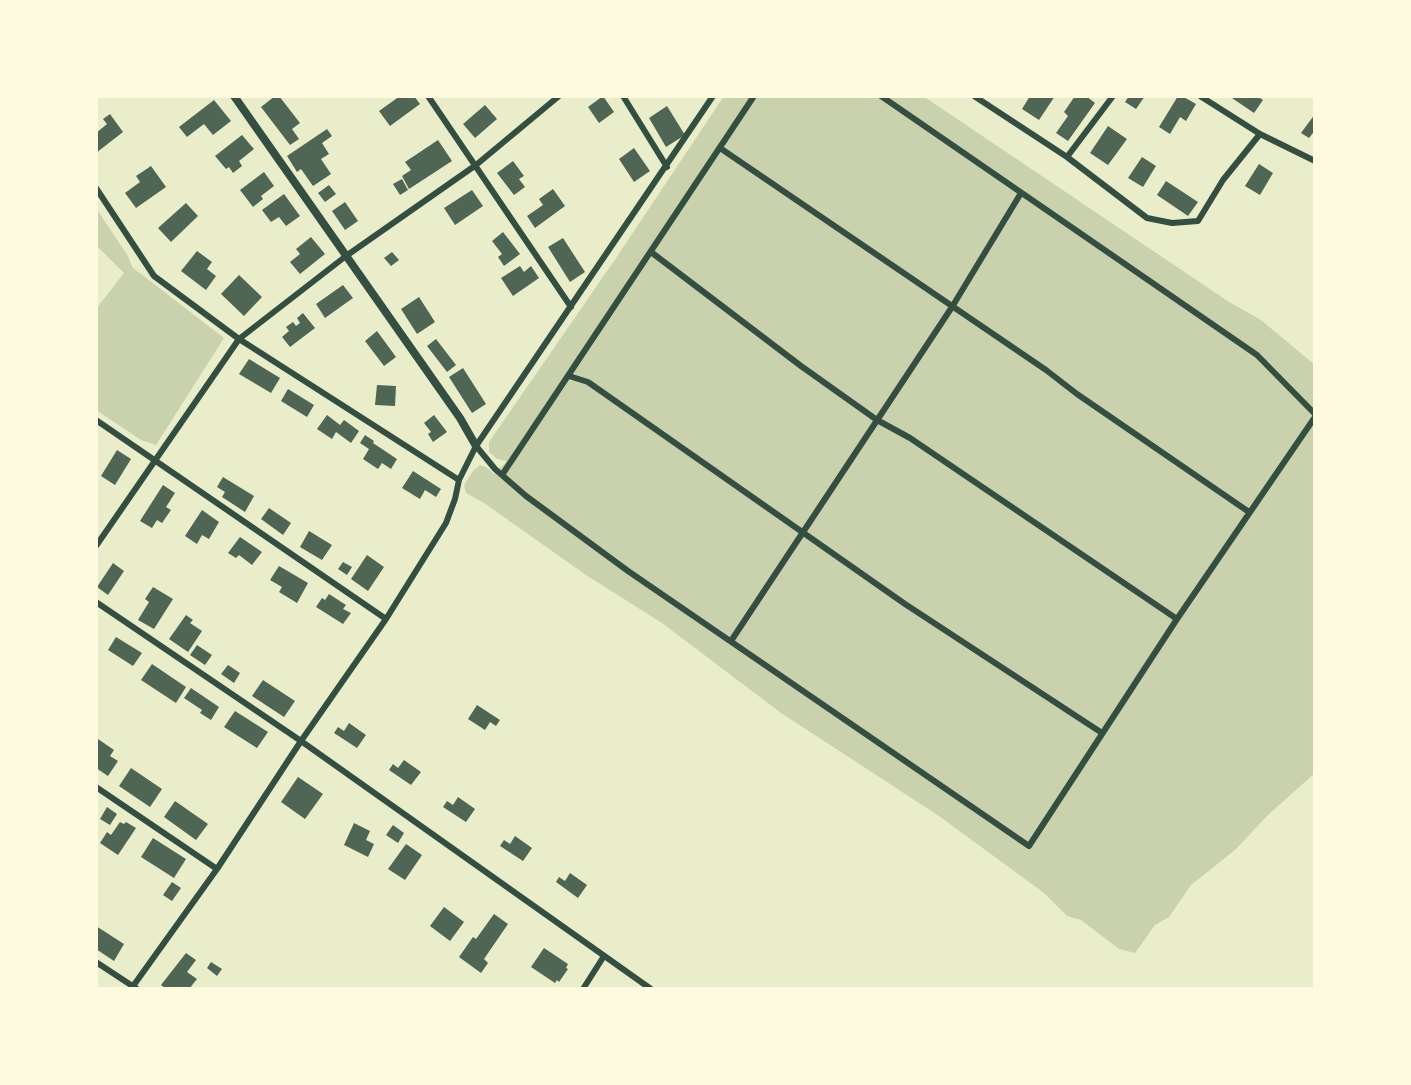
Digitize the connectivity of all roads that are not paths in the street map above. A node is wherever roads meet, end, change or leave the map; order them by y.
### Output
1 (234, 96) edge
2 (428, 96) edge
3 (559, 96) edge
4 (623, 96) edge
5 (713, 96) edge
6 (754, 96) edge
7 (881, 96) edge
8 (974, 96) edge
9 (1113, 96) edge
10 (1200, 96) edge
11 (1260, 134) junction
12 (720, 148) junction
13 (1067, 157) junction
14 (1315, 162) edge
15 (476, 165) junction
16 (666, 167) junction
17 (96, 188) edge
18 (1021, 193) junction
19 (651, 252) junction
20 (346, 256) junction
21 (571, 307) junction
22 (952, 307) junction
23 (239, 339) junction
24 (569, 376) junction
25 (1315, 416) edge
26 (96, 420) edge
27 (877, 420) junction
28 (476, 446) junction
29 (156, 460) junction
30 (502, 475) junction
31 (459, 480) junction
32 (1249, 512) junction
33 (804, 532) junction
34 (96, 546) edge
35 (96, 602) edge
36 (387, 619) junction
37 (1177, 619) junction
38 (731, 641) junction
39 (1102, 733) junction
40 (301, 741) junction
41 (96, 787) edge
42 (218, 869) junction
43 (604, 956) junction
44 (96, 963) edge
45 (134, 988) edge
46 (583, 989) edge
47 (651, 989) edge

1 - 20 street
2 - 15 street
3 - 15 street
4 - 16 street
5 - 16 street
6 - 12 street
7 - 18 street
8 - 13 street
9 - 13 street
10 - 11 street
11 - 13 street
11 - 14 street
12 - 19 street
12 - 22 street
15 - 20 street
15 - 21 street
16 - 21 street
17 - 23 street
18 - 22 street
18 - 25 street
19 - 24 street
19 - 27 street
20 - 23 street
20 - 28 street
21 - 28 street
22 - 27 street
22 - 32 street
23 - 29 street
23 - 31 street
24 - 30 street
24 - 33 street
25 - 32 street
26 - 29 street
27 - 33 street
27 - 37 street
28 - 30 street
28 - 31 street
29 - 34 street
29 - 36 street
30 - 38 street
31 - 36 street
32 - 37 street
33 - 38 street
33 - 39 street
35 - 40 street
36 - 40 street
37 - 39 street
38 - 39 street
40 - 42 street
40 - 43 street
41 - 42 street
42 - 45 street
43 - 46 street
43 - 47 street
44 - 45 street

